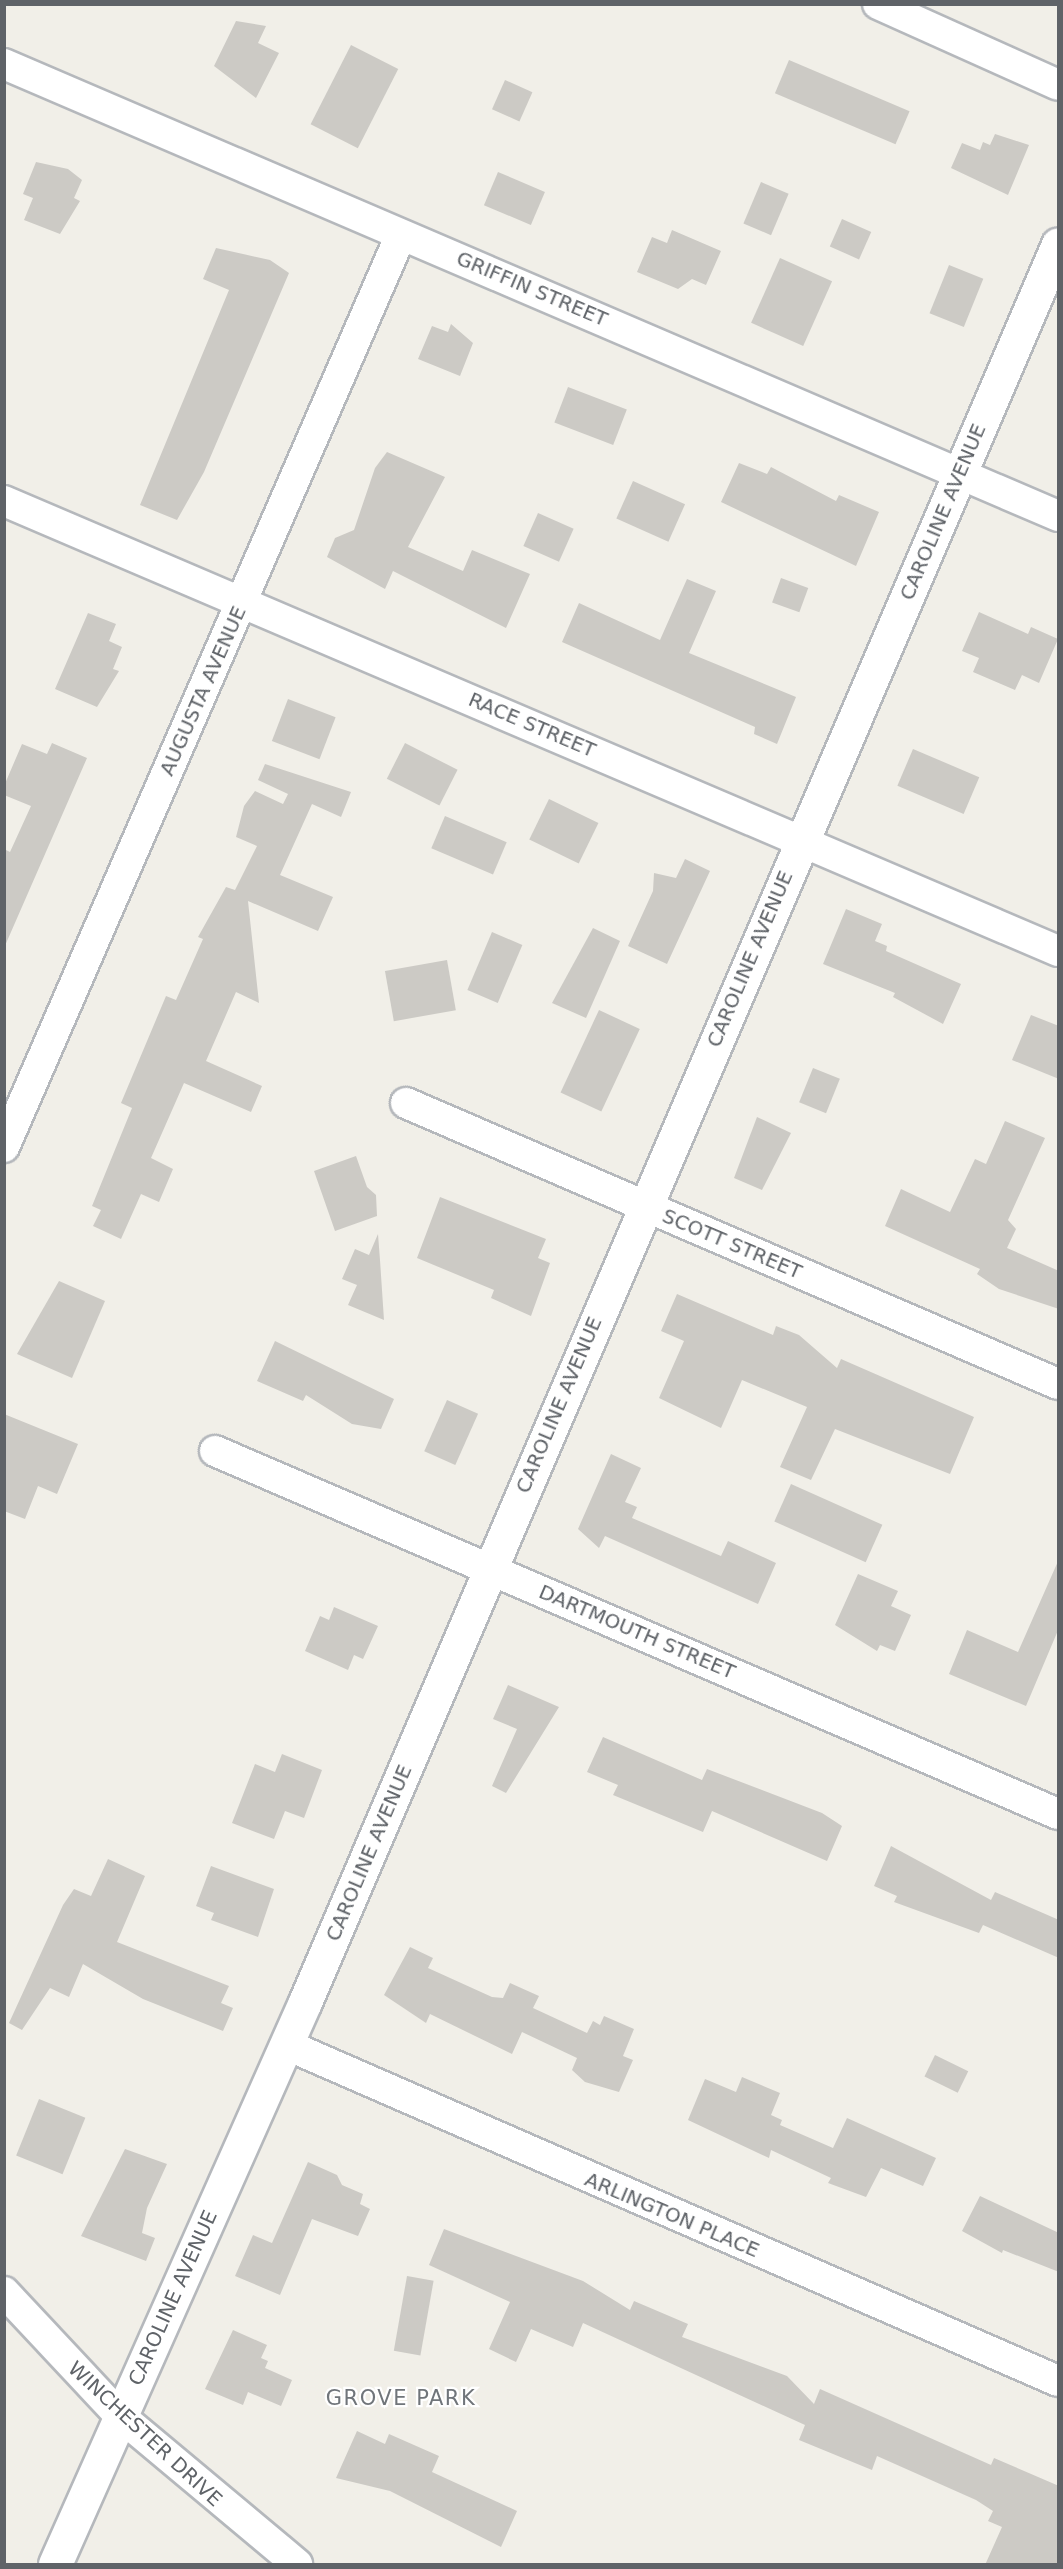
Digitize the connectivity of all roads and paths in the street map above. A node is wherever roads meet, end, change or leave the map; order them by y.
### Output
1 (878, 4) edge
2 (4, 64) edge
3 (1059, 84) edge
4 (401, 235) junction
5 (1059, 244) edge
6 (960, 473) junction
7 (4, 501) edge
8 (1059, 516) edge
9 (243, 602) junction
10 (802, 841) junction
11 (1059, 951) edge
12 (406, 1103) dead end
13 (4, 1147) edge
14 (643, 1206) junction
15 (1059, 1384) edge
16 (215, 1451) dead end
17 (490, 1569) junction
18 (1055, 1803) edge
19 (287, 2044) junction
20 (4, 2292) edge
21 (1059, 2381) edge
22 (120, 2416) junction
23 (56, 2565) edge
24 (297, 2565) edge

1 - 3 street
2 - 4 street, GRIFFIN STREET
4 - 6 street, GRIFFIN STREET
4 - 9 street, AUGUSTA AVENUE
5 - 6 street, CAROLINE AVENUE
6 - 8 street, GRIFFIN STREET
6 - 10 street, CAROLINE AVENUE
7 - 9 street, RACE STREET
9 - 10 street, RACE STREET
9 - 13 street, AUGUSTA AVENUE
10 - 11 street, RACE STREET
10 - 14 street, CAROLINE AVENUE
12 - 14 street, SCOTT STREET
14 - 15 street, SCOTT STREET
14 - 17 street, CAROLINE AVENUE
16 - 17 street, DARTMOUTH STREET
17 - 18 street, DARTMOUTH STREET
17 - 19 street, CAROLINE AVENUE
19 - 21 street, ARLINGTON PLACE
19 - 22 street, CAROLINE AVENUE
20 - 22 street, WINCHESTER DRIVE
22 - 23 street, CAROLINE AVENUE
22 - 24 street, WINCHESTER DRIVE

